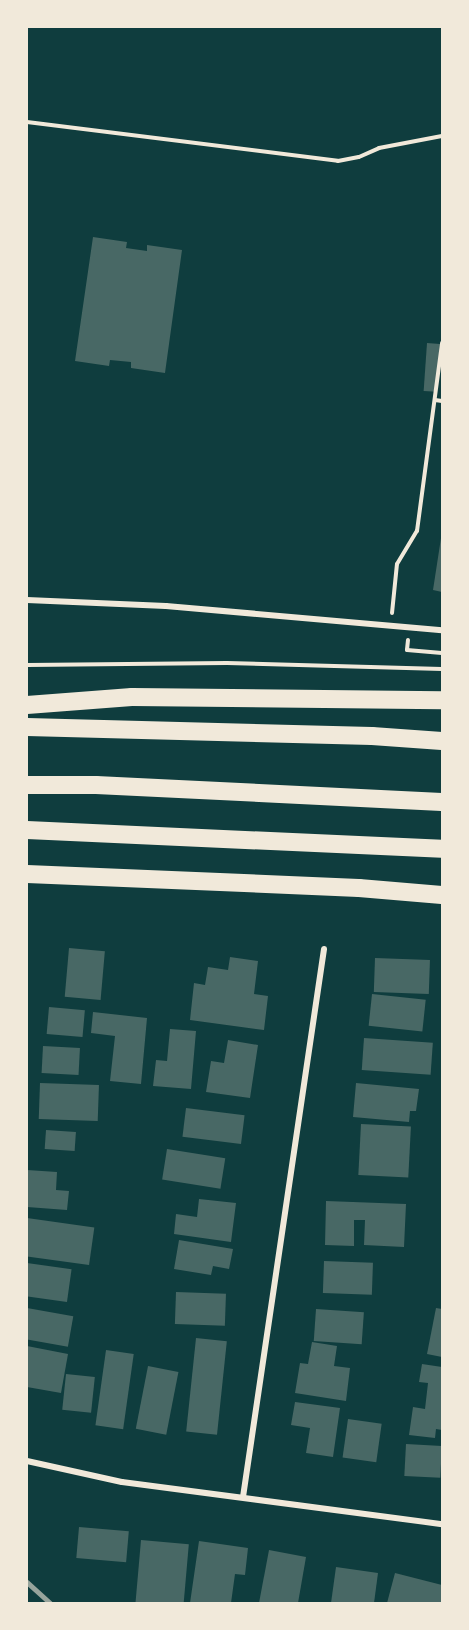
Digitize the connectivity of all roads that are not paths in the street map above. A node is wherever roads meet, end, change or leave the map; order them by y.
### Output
1 (27, 600) edge
2 (442, 630) edge
3 (442, 700) edge
4 (27, 705) edge
5 (27, 727) edge
6 (442, 741) edge
7 (27, 785) edge
8 (442, 802) edge
9 (27, 830) edge
10 (442, 849) edge
11 (27, 874) edge
12 (442, 895) edge
13 (324, 949) dead end
14 (27, 1461) edge
15 (243, 1497) junction
16 (442, 1524) edge

1 - 2 street
3 - 4 highway
5 - 6 highway
7 - 8 highway
9 - 10 highway
11 - 12 highway
13 - 15 street
14 - 15 street
15 - 16 street

